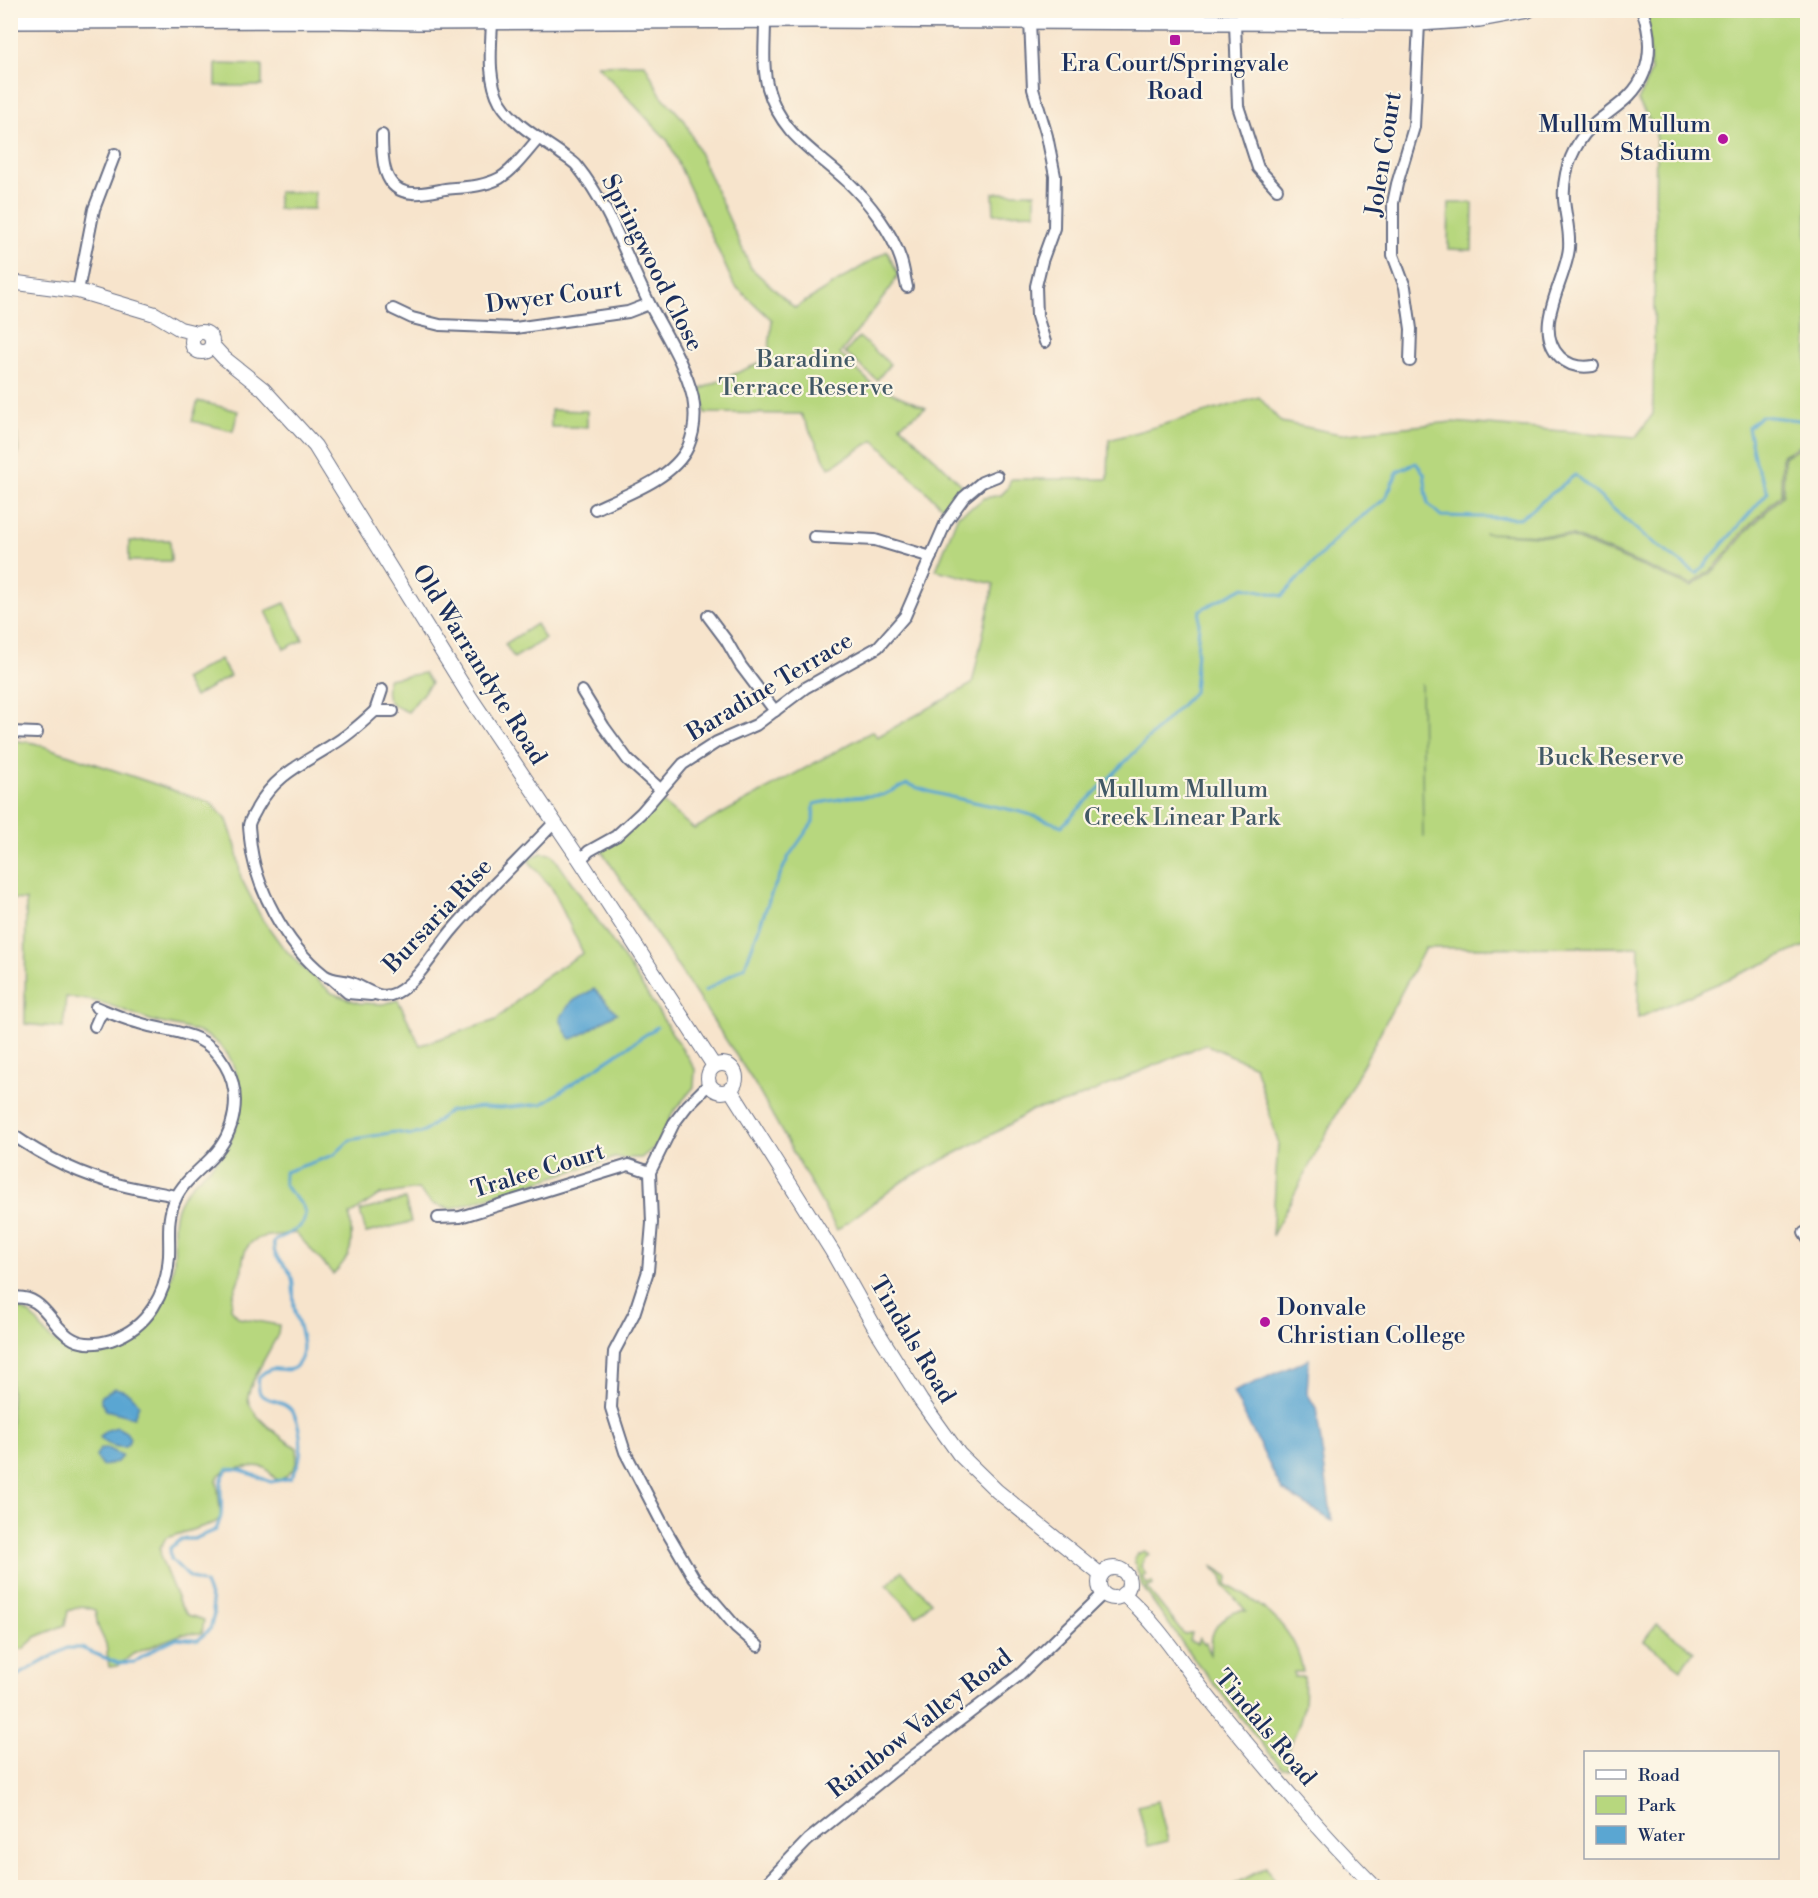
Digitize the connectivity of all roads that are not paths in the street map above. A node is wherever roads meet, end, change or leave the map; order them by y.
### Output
1 (1528, 10) edge
2 (1642, 10) edge
3 (202, 15) edge
4 (813, 15) edge
5 (564, 16) edge
6 (765, 20) junction
7 (10, 21) edge
8 (1030, 21) junction
9 (492, 22) junction
10 (1419, 22) junction
11 (1235, 23) junction
12 (382, 135) dead end
13 (539, 138) junction
14 (115, 154) dead end
15 (1277, 189) dead end
16 (10, 282) edge
17 (907, 287) dead end
18 (78, 291) junction
19 (649, 304) junction
20 (393, 309) dead end
21 (1045, 342) dead end
22 (1410, 361) dead end
23 (1593, 366) dead end
24 (997, 476) dead end
25 (595, 509) dead end
26 (814, 537) dead end
27 (931, 557) junction
28 (708, 616) dead end
29 (382, 690) dead end
30 (582, 691) dead end
31 (375, 711) junction
32 (393, 711) dead end
33 (775, 711) junction
34 (10, 732) edge
35 (37, 733) dead end
36 (660, 789) junction
37 (554, 823) junction
38 (580, 860) junction
39 (95, 1026) dead end
40 (714, 1066) junction
41 (708, 1084) junction
42 (730, 1089) junction
43 (10, 1133) edge
44 (650, 1172) junction
45 (176, 1196) junction
46 (438, 1218) dead end
47 (10, 1298) edge
48 (1101, 1575) junction
49 (1103, 1594) junction
50 (1123, 1594) junction
51 (758, 1646) dead end
52 (762, 1887) edge
53 (1376, 1887) edge

1 - 10 main road
2 - 23 street
3 - 7 main road
3 - 9 main road
4 - 6 main road
4 - 8 main road
5 - 6 main road
5 - 9 main road
6 - 17 street
8 - 11 main road
8 - 21 street
9 - 13 street, Springwood Close
10 - 11 main road
10 - 22 street, Jolen Court
11 - 15 street
12 - 13 street
13 - 19 street, Springwood Close
14 - 18 street
16 - 18 main road, Old Warrandyte Road
18 - 37 main road, Old Warrandyte Road
19 - 20 street, Dwyer Court
19 - 25 street, Springwood Close
24 - 27 street, Baradine Terrace
26 - 27 street
27 - 33 street, Baradine Terrace
28 - 33 street
29 - 31 street
30 - 36 street
31 - 32 street
31 - 37 street, Bursaria Rise
33 - 36 street, Baradine Terrace
34 - 35 street
36 - 38 street, Baradine Terrace
37 - 38 main road, Old Warrandyte Road
38 - 40 main road, Old Warrandyte Road
39 - 45 street
40 - 41 main road
40 - 42 main road
41 - 42 main road
41 - 44 street
42 - 48 main road, Tindals Road
43 - 45 street
44 - 46 street, Tralee Court
44 - 51 street
45 - 47 street
48 - 49 main road
48 - 50 main road
49 - 50 main road
49 - 52 street, Rainbow Valley Road
50 - 53 main road, Tindals Road

